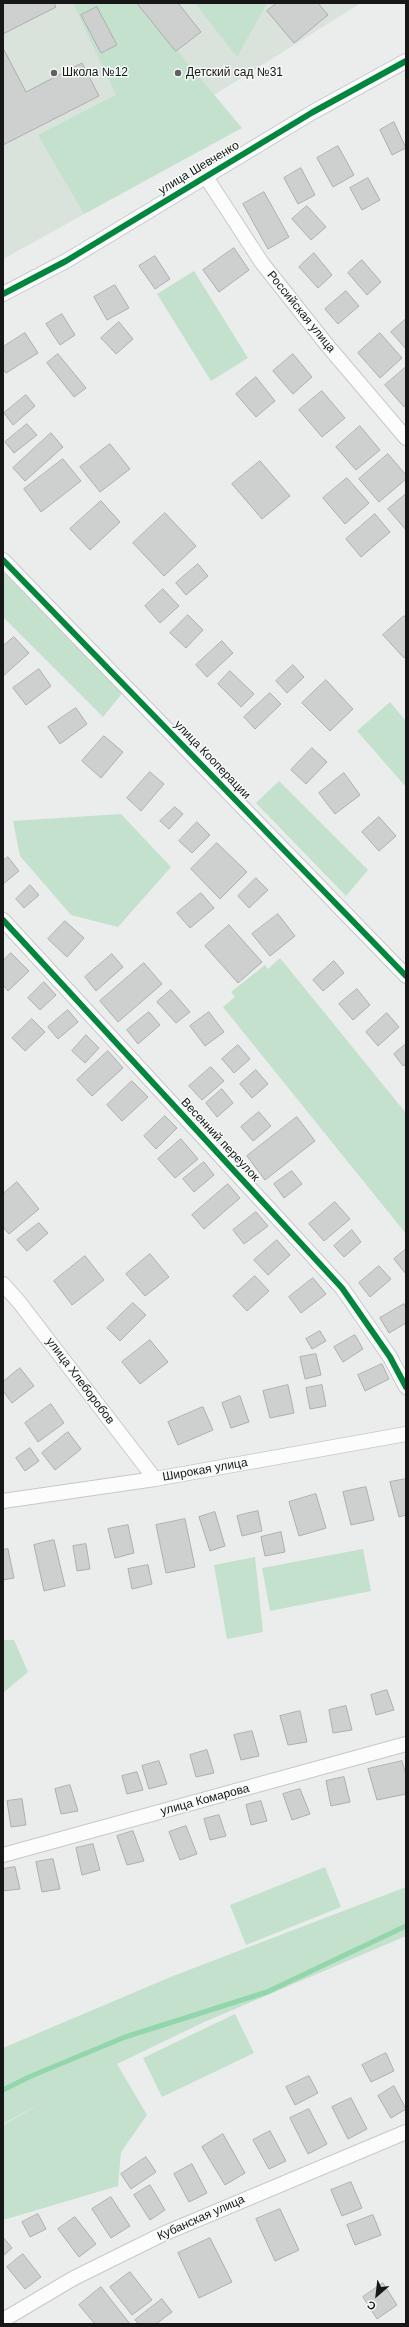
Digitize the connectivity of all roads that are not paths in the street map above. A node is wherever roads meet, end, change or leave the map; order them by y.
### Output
1 (406, 61) edge
2 (206, 177) junction
3 (3, 294) edge
4 (406, 438) edge
5 (3, 560) edge
6 (3, 920) edge
7 (406, 976) edge
8 (3, 1284) edge
9 (406, 1387) edge
10 (406, 1434) edge
11 (155, 1479) junction
12 (3, 1501) edge
13 (406, 1744) edge
14 (3, 1855) edge
15 (406, 2132) edge
16 (3, 2320) edge

1 - 2 street, улица Шевченко
2 - 3 street, улица Шевченко
2 - 4 street, Российская улица
5 - 7 street, улица Кооперации
6 - 9 street, Весенний переулок
8 - 11 street, улица Хлеборобов
10 - 11 street, Широкая улица
11 - 12 street, Широкая улица
13 - 14 street, улица Комарова
15 - 16 street, Кубанская улица

